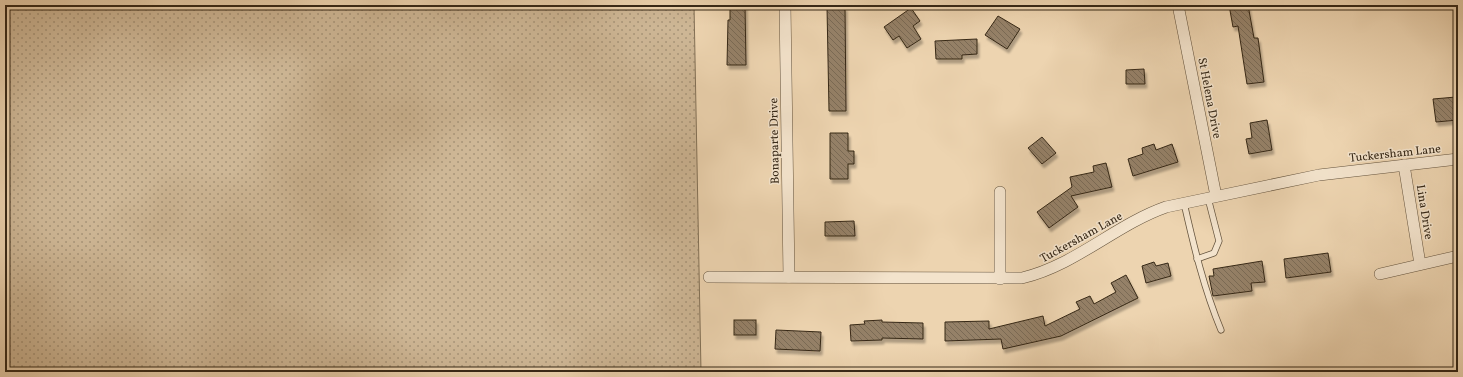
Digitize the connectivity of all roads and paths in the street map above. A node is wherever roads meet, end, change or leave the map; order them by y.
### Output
1 (786, 5) edge
2 (1178, 5) edge
3 (1458, 159) edge
4 (1404, 164) junction
5 (1000, 192) dead end
6 (1212, 197) junction
7 (1184, 203) junction
8 (1458, 256) edge
9 (1196, 259) junction
10 (1420, 264) junction
11 (1380, 274) dead end
12 (709, 277) dead end
13 (790, 277) junction
14 (1000, 279) junction
15 (1221, 330) dead end

1 - 13 street, Bonaparte Drive
2 - 6 street, St Helena Drive
3 - 4 street, Tuckersham Lane
4 - 6 street, Tuckersham Lane
4 - 10 street, Lina Drive
5 - 14 street
6 - 7 street, Tuckersham Lane
6 - 9 lane
7 - 9 lane
7 - 14 street, Tuckersham Lane
8 - 10 street
9 - 15 lane
10 - 11 street
12 - 13 street, Tuckersham Lane
13 - 14 street, Tuckersham Lane

